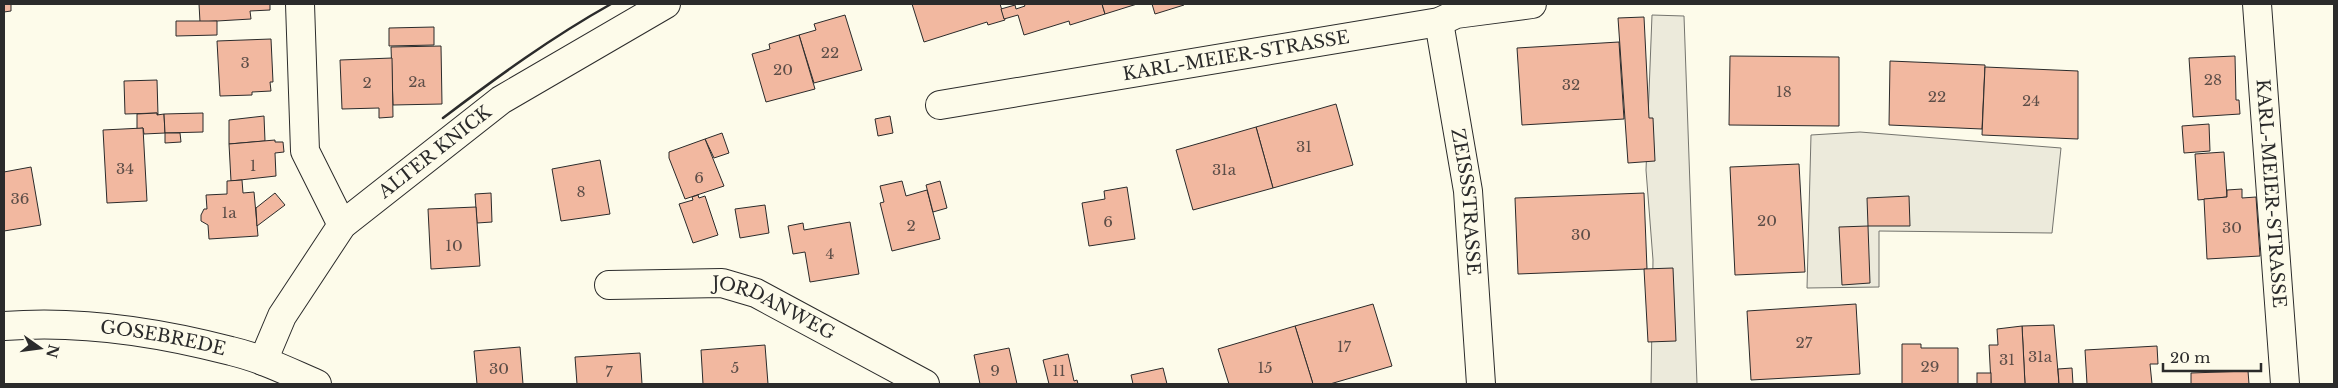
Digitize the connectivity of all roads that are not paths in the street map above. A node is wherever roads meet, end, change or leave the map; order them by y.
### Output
1 (300, 4) edge
2 (666, 4) edge
3 (1532, 4) edge
4 (2257, 4) edge
5 (1438, 22) junction
6 (940, 105) dead end
7 (342, 225) junction
8 (609, 285) dead end
9 (4, 326) edge
10 (263, 361) junction
11 (317, 384) edge
12 (925, 384) edge
13 (1481, 384) edge
14 (2284, 384) edge

1 - 7 street
2 - 7 street, ALTER KNICK
3 - 5 street, KARL-MEIER-STRASSE
4 - 14 street, KARL-MEIER-STRASSE
5 - 6 street, KARL-MEIER-STRASSE
5 - 13 street, ZEISSSTRASSE
7 - 10 street, ALTER KNICK
8 - 12 street, JORDANWEG
9 - 10 street, GOSEBREDE
10 - 11 street, GOSEBREDE

